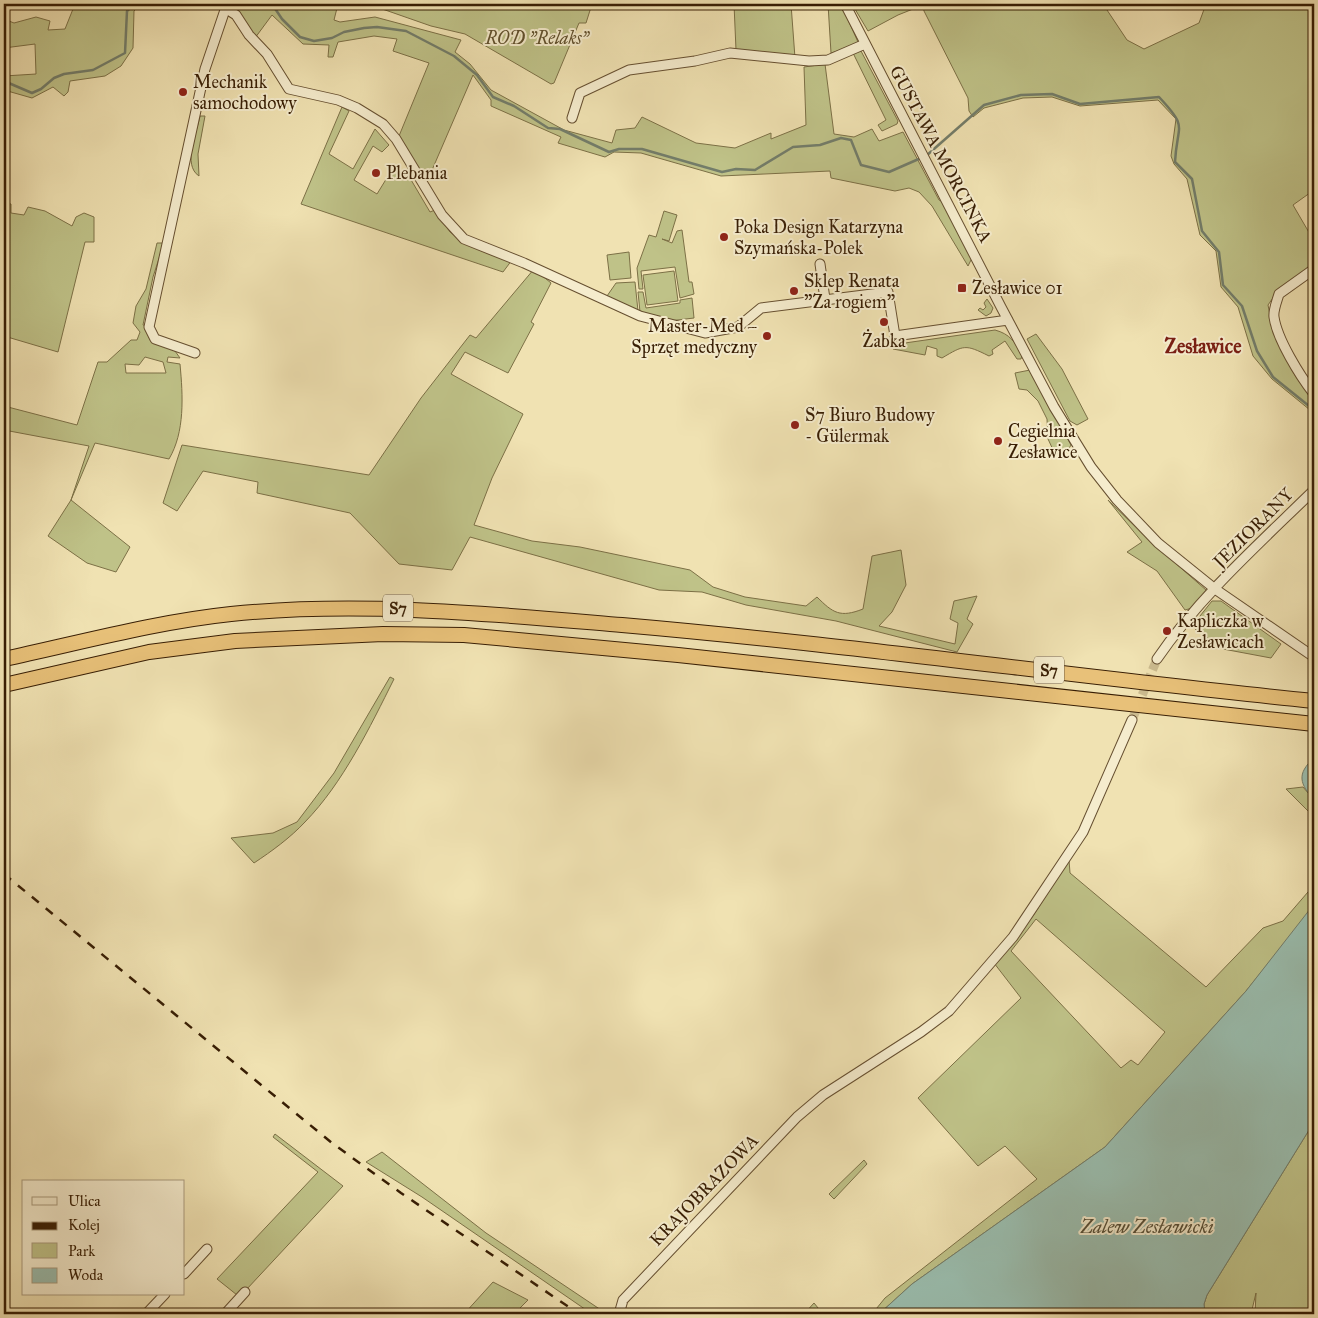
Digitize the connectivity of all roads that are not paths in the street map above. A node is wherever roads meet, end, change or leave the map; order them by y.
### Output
1 (845, 4) edge
2 (226, 6) edge
3 (865, 44) junction
4 (572, 118) dead end
5 (820, 264) dead end
6 (1314, 270) edge
7 (825, 299) junction
8 (1008, 320) junction
9 (195, 353) dead end
10 (1314, 394) edge
11 (1314, 490) edge
12 (1215, 589) junction
13 (1314, 657) edge
14 (4, 659) edge
15 (1157, 659) tunnel mouth
16 (4, 684) edge
17 (1308, 701) edge
18 (1132, 720) tunnel mouth
19 (1314, 724) edge
20 (207, 1249) dead end
21 (185, 1273) edge
22 (245, 1292) dead end
23 (163, 1296) edge
24 (146, 1314) edge
25 (224, 1314) edge
26 (619, 1314) edge

1 - 3 street, GUSTAWA MORCINKA
2 - 7 street
2 - 9 street
3 - 4 street
3 - 8 street, GUSTAWA MORCINKA
5 - 7 street
6 - 10 street
7 - 8 street
8 - 12 street, GUSTAWA MORCINKA
11 - 12 street, JEZIORANY
12 - 13 street, GUSTAWA MORCINKA
12 - 15 street, JEZIORANY
14 - 17 highway, S7
16 - 19 highway, S7
18 - 26 street, KRAJOBRAZOWA
20 - 21 street
22 - 25 street
23 - 24 street

